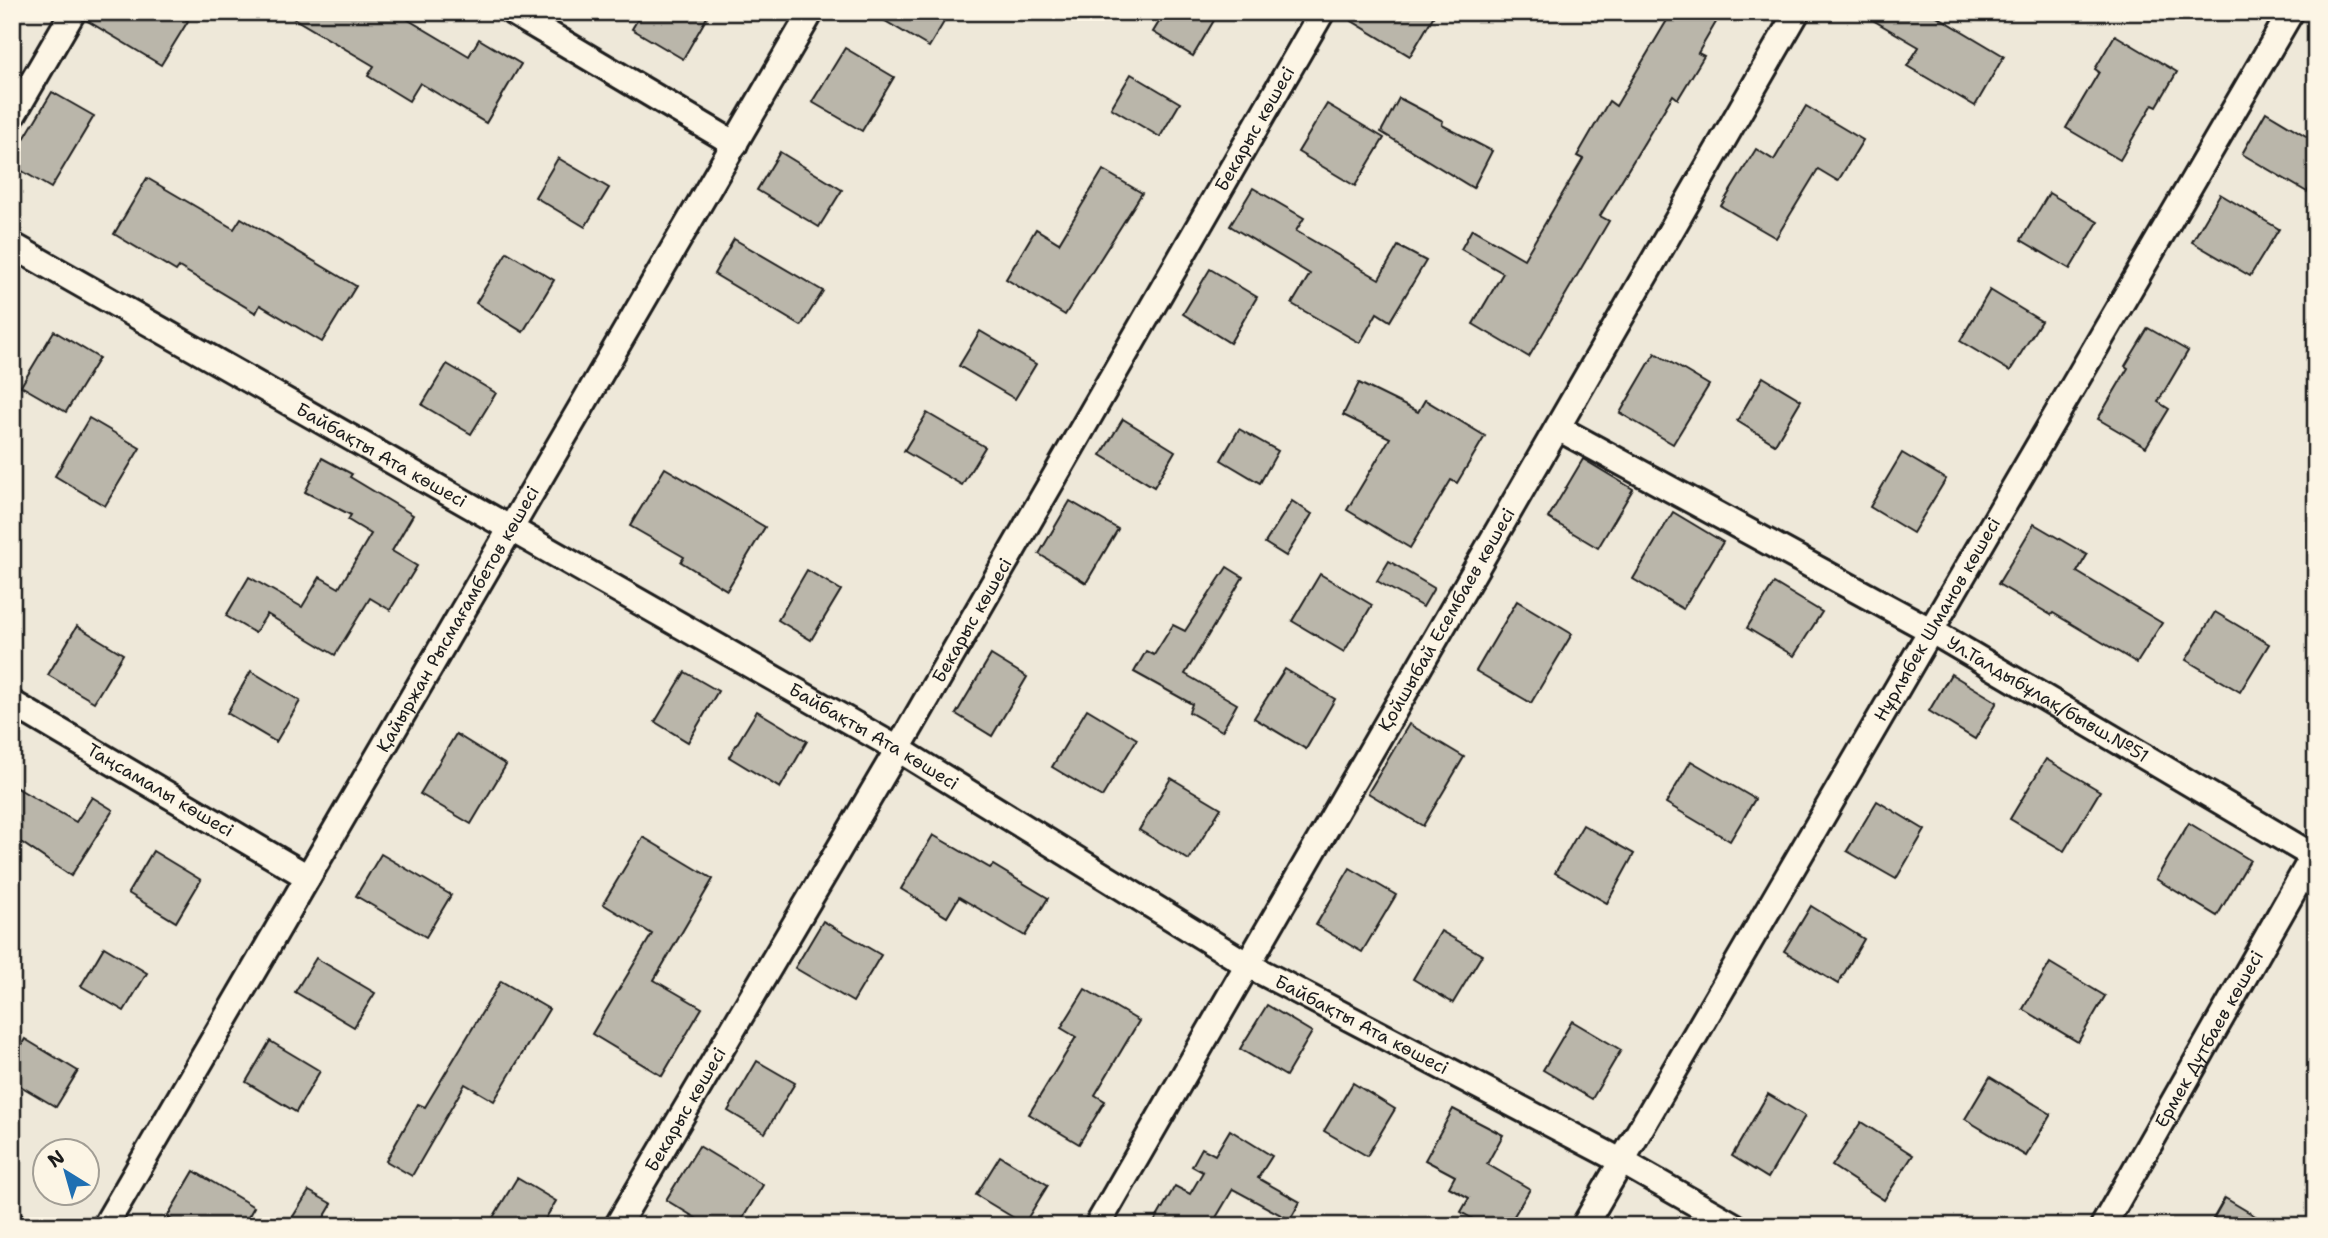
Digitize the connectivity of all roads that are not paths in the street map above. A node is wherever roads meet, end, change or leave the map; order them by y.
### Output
1 (73, 12) edge
2 (512, 12) edge
3 (811, 12) edge
4 (1322, 12) edge
5 (1797, 12) edge
6 (2291, 12) edge
7 (12, 117) edge
8 (735, 144) junction
9 (12, 245) edge
10 (1558, 428) junction
11 (511, 529) junction
12 (1930, 630) junction
13 (12, 703) edge
14 (898, 749) junction
15 (2314, 853) edge
16 (308, 877) junction
17 (1248, 965) junction
18 (1621, 1161) junction
19 (105, 1226) edge
20 (617, 1226) edge
21 (1097, 1226) edge
22 (1584, 1226) edge
23 (1735, 1226) edge
24 (2103, 1226) edge

1 - 7 street
2 - 8 street
3 - 8 street, Қайыржан Рысмағамбетов көшесі
4 - 14 street, Бекарыс көшесі
5 - 10 street, Қойшыбай Есембаев көшесі
6 - 12 street, Нұрлыбек Шманов көшесі
8 - 11 street, Қайыржан Рысмағамбетов көшесі
9 - 11 street, Байбақты Ата көшесі
10 - 12 street, Ул.Талдыбұлақ/бывш.№51
10 - 17 street, Қойшыбай Есембаев көшесі
11 - 14 street, Байбақты Ата көшесі
11 - 16 street, Қайыржан Рысмағамбетов көшесі
12 - 15 street, Ул.Талдыбұлақ/бывш.№51
12 - 18 street, Нұрлыбек Шманов көшесі
13 - 16 street, Таңсамалы көшесі
14 - 17 street, Байбақты Ата көшесі
14 - 20 street, Бекарыс көшесі
15 - 24 street, Ермек Дүтбаев көшесi
16 - 19 street, Қайыржан Рысмағамбетов көшесі
17 - 18 street, Байбақты Ата көшесі
17 - 21 street, Қойшыбай Есембаев көшесі
18 - 22 street, Нұрлыбек Шманов көшесі
18 - 23 street, Байбақты Ата көшесі

